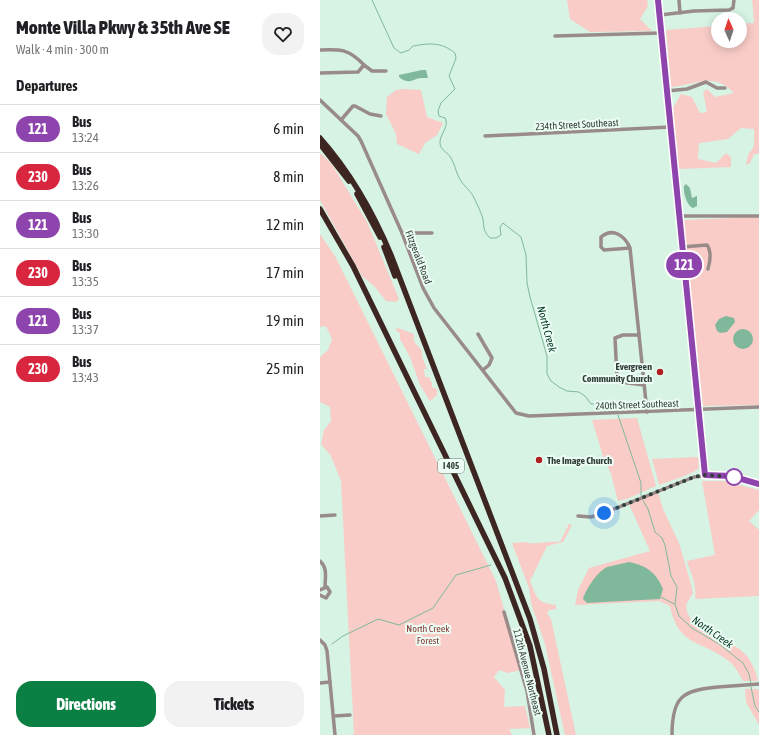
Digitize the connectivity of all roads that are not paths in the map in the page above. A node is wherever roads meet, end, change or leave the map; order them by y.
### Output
1 (658, 0) edge
2 (679, 0) edge
3 (734, 0) edge
4 (680, 13) junction
5 (660, 15) junction
6 (661, 33) junction
7 (555, 36) dead end
8 (320, 50) edge
9 (364, 65) junction
10 (386, 71) dead end
11 (320, 73) edge
12 (725, 88) dead end
13 (667, 91) junction
14 (320, 100) edge
15 (381, 116) dead end
16 (341, 120) junction
17 (670, 127) junction
18 (485, 136) dead end
19 (320, 138) edge
20 (320, 144) edge
21 (320, 209) edge
22 (320, 214) edge
23 (679, 216) junction
24 (759, 216) edge
25 (402, 233) junction
26 (432, 233) dead end
27 (682, 246) junction
28 (630, 248) junction
29 (388, 253) junction
30 (708, 269) dead end
31 (478, 334) dead end
32 (639, 335) junction
33 (483, 370) junction
34 (644, 384) junction
35 (759, 407) edge
36 (698, 409) junction
37 (647, 412) junction
38 (516, 414) joint
39 (705, 475) junction
40 (759, 484) edge
41 (481, 496) junction
42 (335, 515) dead end
43 (320, 516) edge
44 (578, 516) dead end
45 (320, 561) edge
46 (325, 587) junction
47 (320, 590) edge
48 (320, 595) edge
49 (504, 612) dead end
50 (320, 640) edge
51 (330, 682) junction
52 (320, 683) edge
53 (758, 684) edge
54 (334, 716) junction
55 (350, 716) dead end
56 (335, 735) edge
57 (534, 735) edge
58 (548, 735) edge
59 (554, 735) edge
60 (558, 735) edge
61 (672, 735) edge

1 - 5 street
2 - 4 street
3 - 4 street
4 - 5 street
5 - 6 street
6 - 7 street
6 - 13 street
8 - 9 street
9 - 10 street
9 - 11 street
12 - 13 street
13 - 17 street
14 - 16 street, Fitzgerald Road
15 - 16 street
16 - 25 street, Fitzgerald Road
17 - 18 street, 234th Street Southeast
17 - 23 street
19 - 29 highway, I 405
20 - 29 highway, I 405
21 - 58 highway, I 405
22 - 58 highway, I 405
23 - 24 street
23 - 27 street
25 - 26 street
25 - 33 street, Fitzgerald Road
27 - 30 street
27 - 36 street
28 - 28 street
28 - 32 street
29 - 41 highway, I 405
31 - 33 street
32 - 34 street
32 - 34 street
33 - 38 street, Fitzgerald Road
34 - 37 street
35 - 36 street, 240th Street Southeast
36 - 37 street, 240th Street Southeast
36 - 39 street
37 - 38 street, 240th Street Southeast
39 - 40 street
39 - 44 street
41 - 59 highway, I 405
41 - 60 highway, I 405
42 - 43 street
45 - 46 street
46 - 47 street
46 - 48 street
49 - 57 street, 112th Avenue Northeast
50 - 51 street
51 - 52 street
51 - 54 street
53 - 61 street
54 - 55 street
54 - 56 street

